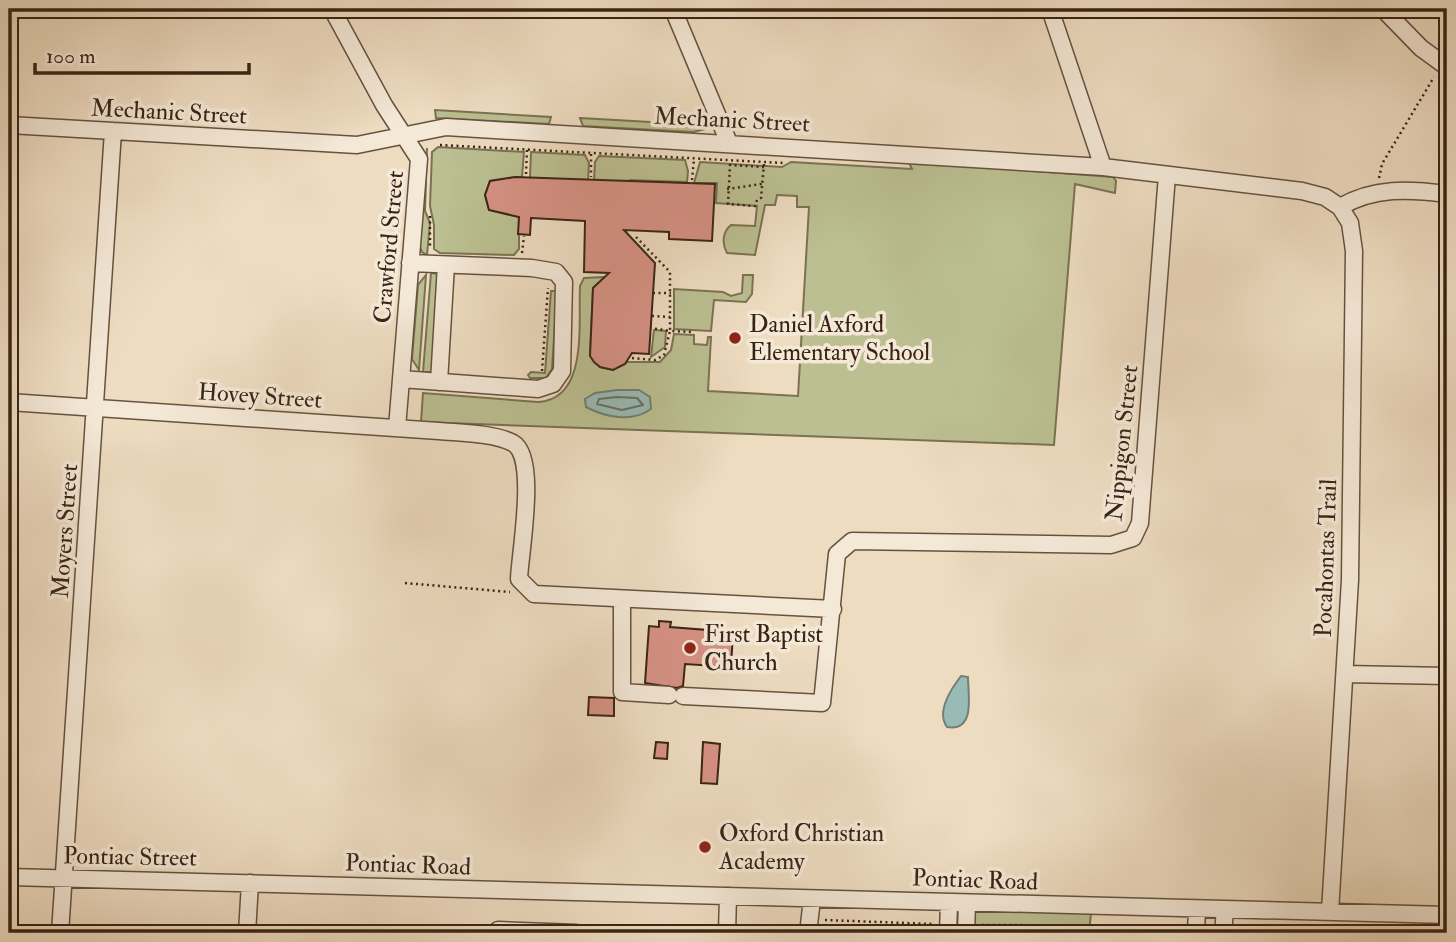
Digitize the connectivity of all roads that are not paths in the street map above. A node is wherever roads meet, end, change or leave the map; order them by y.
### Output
1 (332, 9) edge
2 (673, 9) edge
3 (1051, 9) edge
4 (1383, 9) edge
5 (1444, 65) edge
6 (9, 125) edge
7 (113, 131) junction
8 (403, 135) junction
9 (729, 143) junction
10 (1103, 167) junction
11 (1167, 176) junction
12 (1447, 194) edge
13 (1340, 207) junction
14 (410, 263) junction
15 (446, 265) junction
16 (401, 379) junction
17 (439, 382) junction
18 (9, 402) edge
19 (95, 408) junction
20 (397, 428) junction
21 (622, 599) junction
22 (833, 609) junction
23 (1345, 674) junction
24 (1447, 676) edge
25 (9, 877) edge
26 (64, 878) junction
27 (250, 883) junction
28 (728, 896) junction
29 (812, 899) junction
30 (949, 902) junction
31 (967, 903) junction
32 (1197, 909) junction
33 (1225, 910) junction
34 (1329, 912) junction
35 (1447, 915) edge
36 (809, 927) edge
37 (945, 929) edge
38 (966, 929) edge
39 (498, 930) dead end
40 (60, 933) edge
41 (247, 933) edge
42 (576, 933) edge
43 (727, 933) edge
44 (1196, 933) edge
45 (1223, 933) edge

1 - 8 street, Crawford Street
2 - 9 street
3 - 10 street
4 - 5 street
6 - 7 street, Mechanic Street
7 - 8 street, Mechanic Street
7 - 19 street, Moyers Street
8 - 9 street, Mechanic Street
8 - 14 street, Crawford Street
9 - 10 street, Mechanic Street
10 - 11 street, Mechanic Street
11 - 13 street, Mechanic Street
11 - 22 street, Nippigon Street
12 - 13 street
13 - 23 street, Pocahontas Trail
14 - 15 street
14 - 16 street, Crawford Street
15 - 17 street
15 - 17 street
16 - 17 street
16 - 20 street, Crawford Street
18 - 19 street, Hovey Street
19 - 20 street, Hovey Street
19 - 26 street, Moyers Street
20 - 21 street, Hovey Street
21 - 22 street
21 - 22 street
23 - 24 street
23 - 34 street, Pocahontas Trail
25 - 26 street, Pontiac Street
26 - 27 street, Pontiac Street
26 - 40 street, Moyers Street
27 - 28 street, Pontiac Road
27 - 41 street
28 - 29 street, Pontiac Road
28 - 43 street
29 - 30 street, Pontiac Road
29 - 36 street
30 - 31 street, Pontiac Road
30 - 37 street
31 - 32 street, Pontiac Road
31 - 38 street
32 - 33 street, Pontiac Road
32 - 44 street
33 - 34 street, Pontiac Road
33 - 45 street
34 - 35 street, Pontiac Road
39 - 42 street

